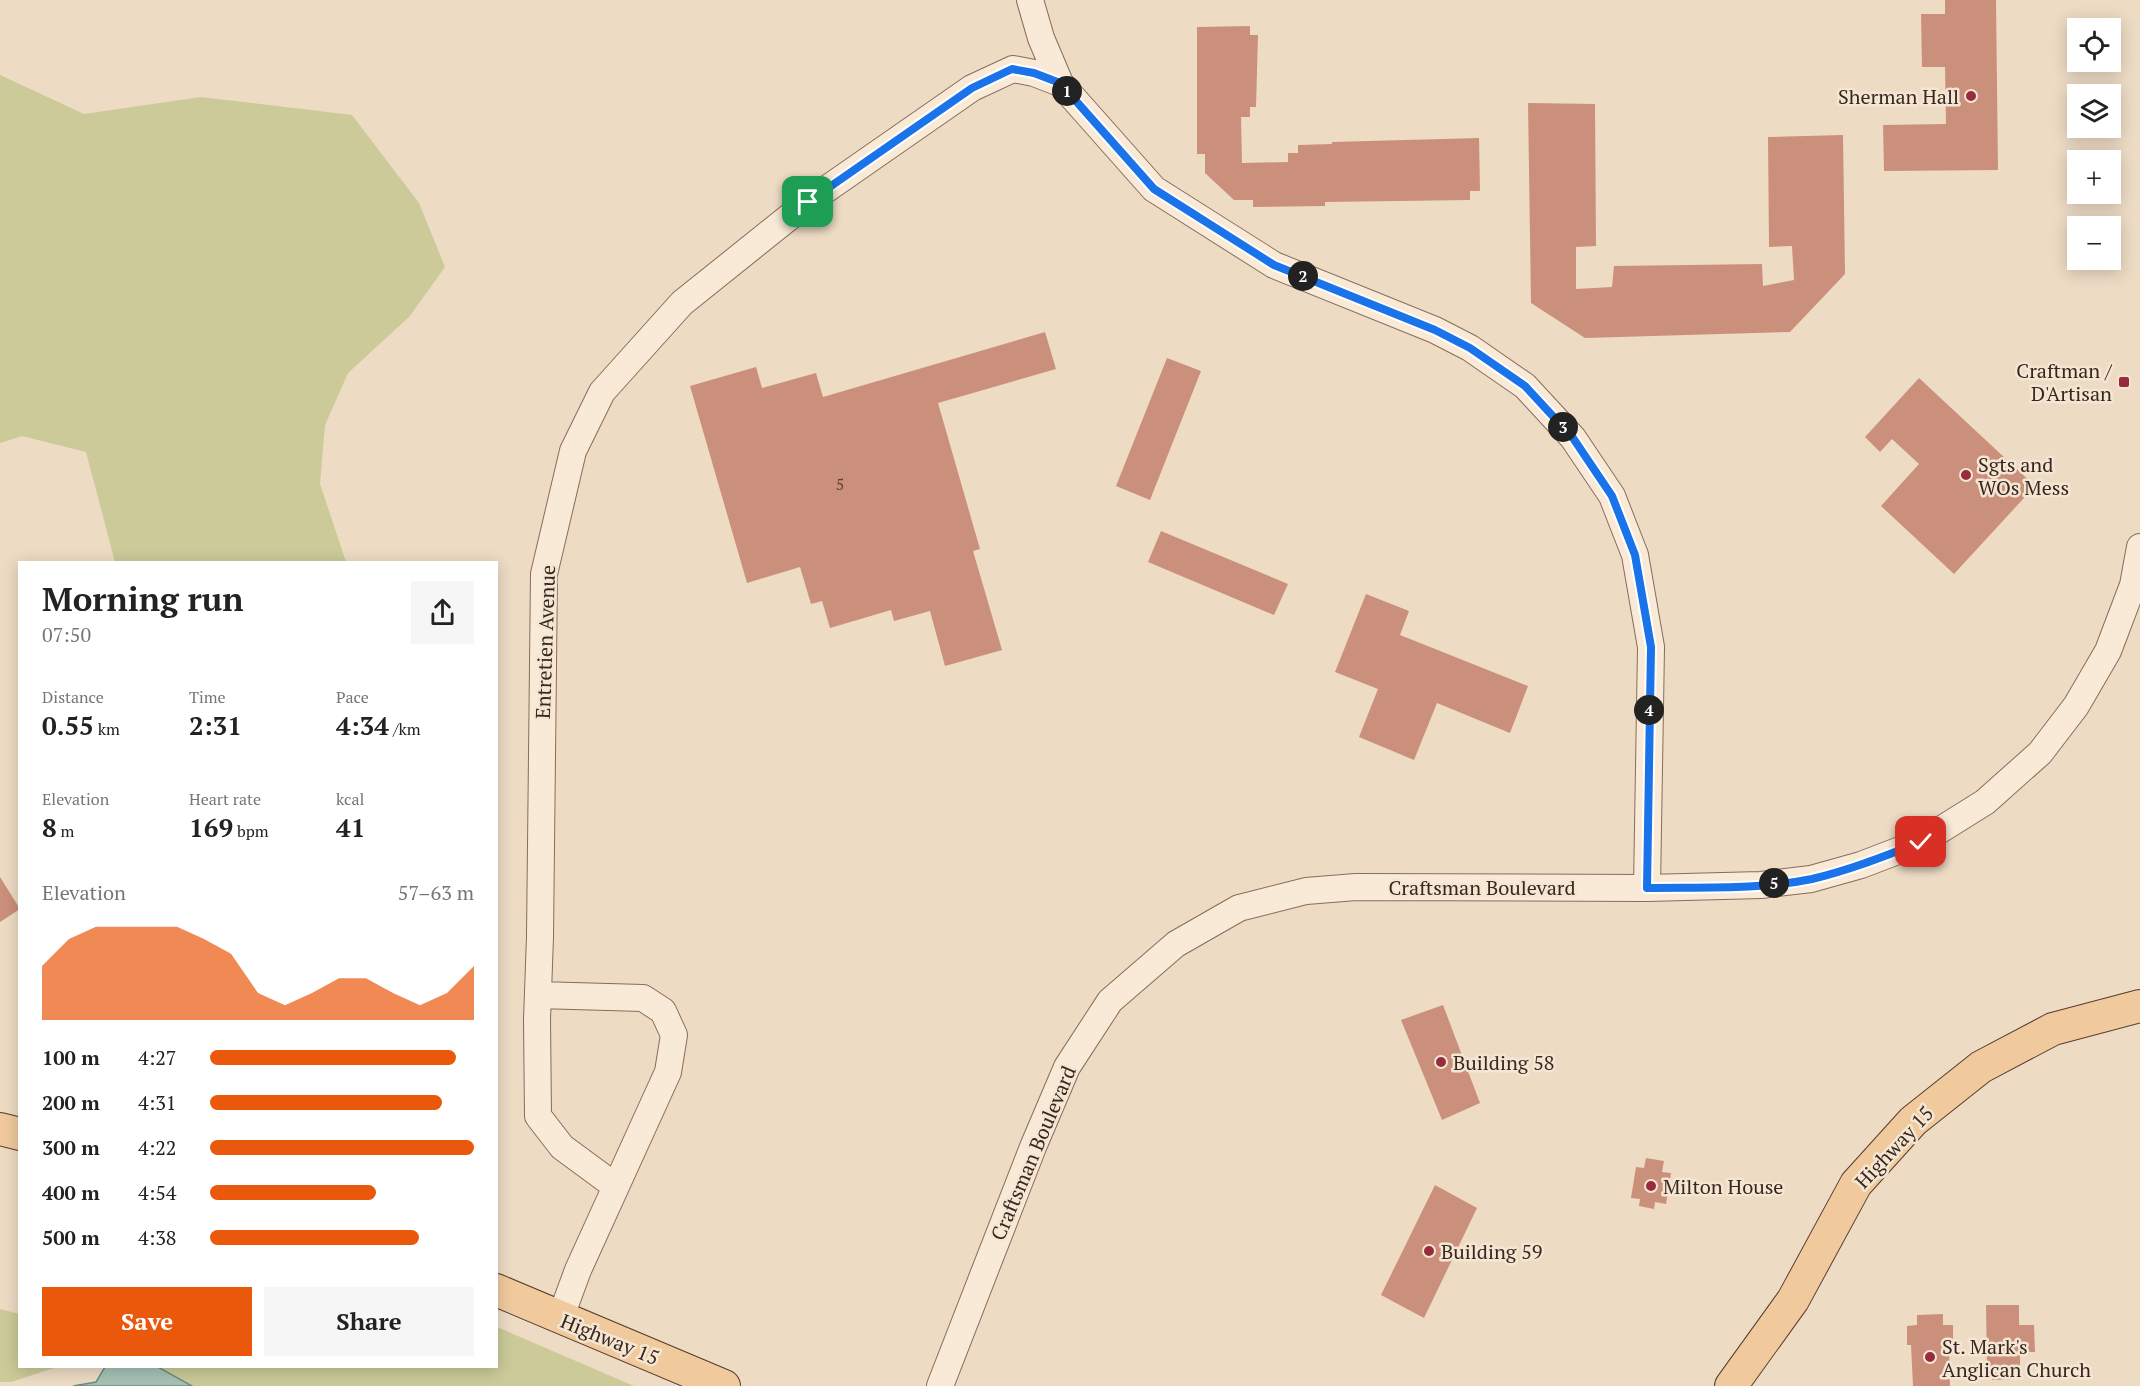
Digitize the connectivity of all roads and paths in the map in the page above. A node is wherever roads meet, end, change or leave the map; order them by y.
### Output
1 (1033, 10) edge
2 (1012, 69) junction
3 (1060, 83) junction
4 (2140, 547) edge
5 (1647, 888) junction
6 (538, 995) junction
7 (2140, 1006) edge
8 (0, 1129) edge
9 (18, 1134) edge
10 (615, 1186) junction
11 (498, 1291) edge
12 (560, 1319) junction
13 (724, 1386) edge
14 (940, 1386) edge
15 (1731, 1386) edge

1 - 2 street
1 - 3 street
2 - 3 street
2 - 6 street, Entretien Avenue
3 - 5 street
4 - 5 street, Craftsman Boulevard
5 - 14 street, Craftsman Boulevard
6 - 10 street, Entretien Avenue
6 - 10 street
7 - 15 main road, Highway 15
8 - 9 main road
10 - 12 street
11 - 12 main road, Highway 15
12 - 13 main road, Highway 15

